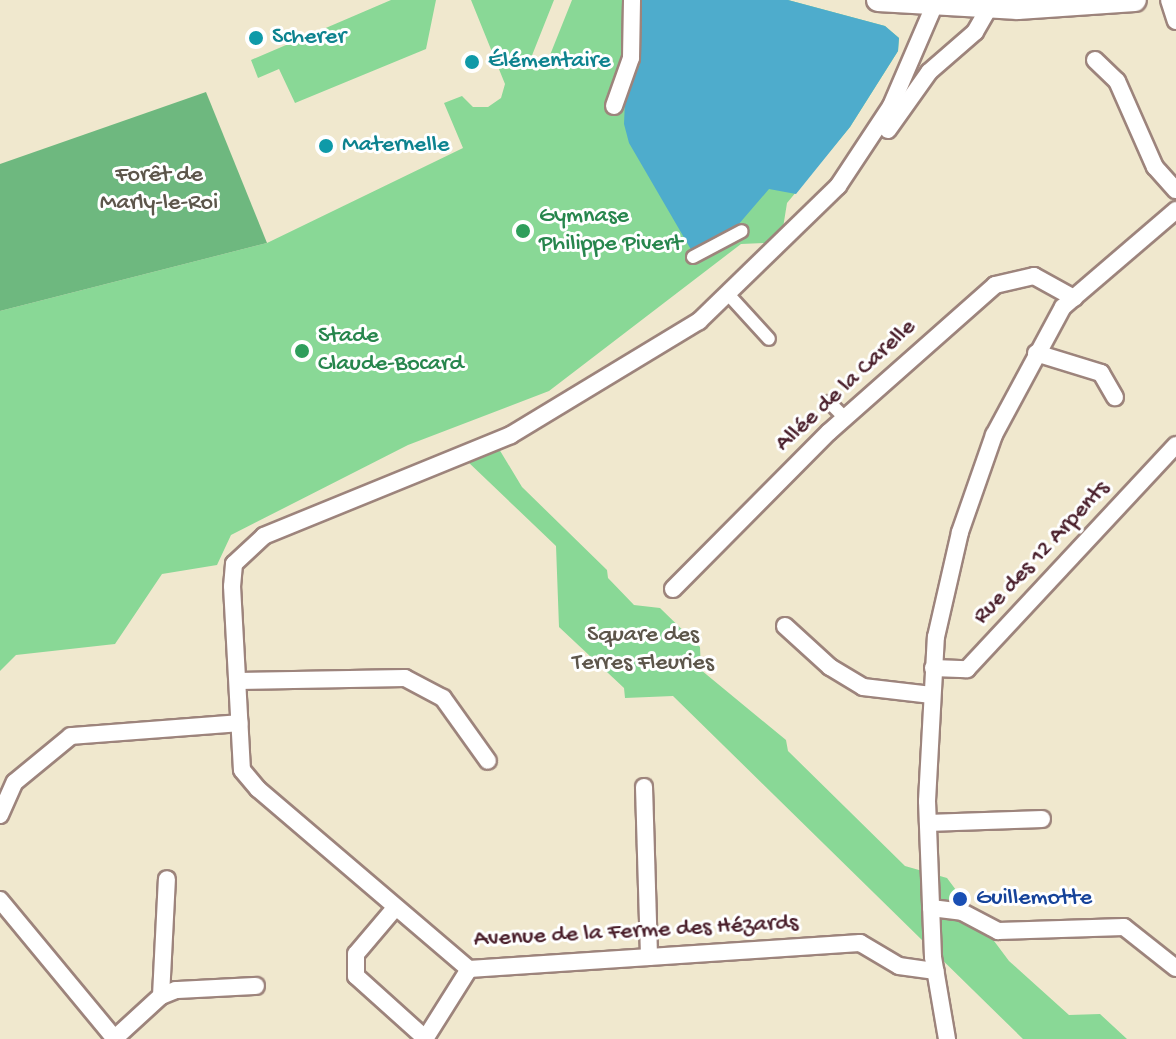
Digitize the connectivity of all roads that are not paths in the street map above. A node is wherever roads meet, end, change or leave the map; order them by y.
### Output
1 (632, 0) edge
2 (878, 0) edge
3 (1169, 0) edge
4 (1128, 2) edge
5 (934, 6) junction
6 (989, 8) junction
7 (1176, 21) edge
8 (1095, 60) dead end
9 (614, 106) dead end
10 (888, 130) dead end
11 (1176, 190) edge
12 (1176, 210) edge
13 (742, 231) dead end
14 (693, 257) dead end
15 (727, 293) junction
16 (1074, 298) junction
17 (769, 339) dead end
18 (1036, 353) junction
19 (1115, 397) dead end
20 (829, 402) dead end
21 (845, 418) junction
22 (1176, 445) edge
23 (673, 589) dead end
24 (785, 626) dead end
25 (933, 668) junction
26 (238, 681) junction
27 (932, 695) junction
28 (240, 723) junction
29 (488, 761) dead end
30 (644, 787) dead end
31 (0, 815) edge
32 (1042, 819) dead end
33 (928, 823) junction
34 (167, 879) dead end
35 (0, 900) edge
36 (395, 908) junction
37 (931, 908) junction
38 (649, 957) junction
39 (1176, 968) edge
40 (469, 969) junction
41 (936, 971) junction
42 (256, 986) dead end
43 (161, 996) junction
44 (115, 1039) edge
45 (426, 1039) edge
46 (947, 1039) edge

1 - 9 street
2 - 5 street
3 - 7 street
4 - 6 street
5 - 6 street
5 - 15 street, Avenue de la Ferme des Hézards
6 - 10 street
8 - 11 street
12 - 16 street
13 - 14 street
15 - 17 street
15 - 26 street, Avenue de la Ferme des Hézards
16 - 18 street
16 - 21 street, Allée de la Carelle
18 - 19 street
18 - 25 street
20 - 21 street
21 - 23 street, Allée de la Carelle
22 - 25 street, Rue des 12 Arpents
24 - 27 street
25 - 27 street
26 - 28 street, Avenue de la Ferme des Hézards
26 - 29 street
27 - 33 street
28 - 31 street
28 - 36 street, Avenue de la Ferme des Hézards
30 - 38 street
32 - 33 street
33 - 37 street
34 - 43 street
35 - 44 street
36 - 40 street, Avenue de la Ferme des Hézards
36 - 45 street
37 - 39 street
37 - 41 street
38 - 40 street, Avenue de la Ferme des Hézards
38 - 41 street, Avenue de la Ferme des Hézards
40 - 45 street
41 - 46 street
42 - 43 street
43 - 44 street

